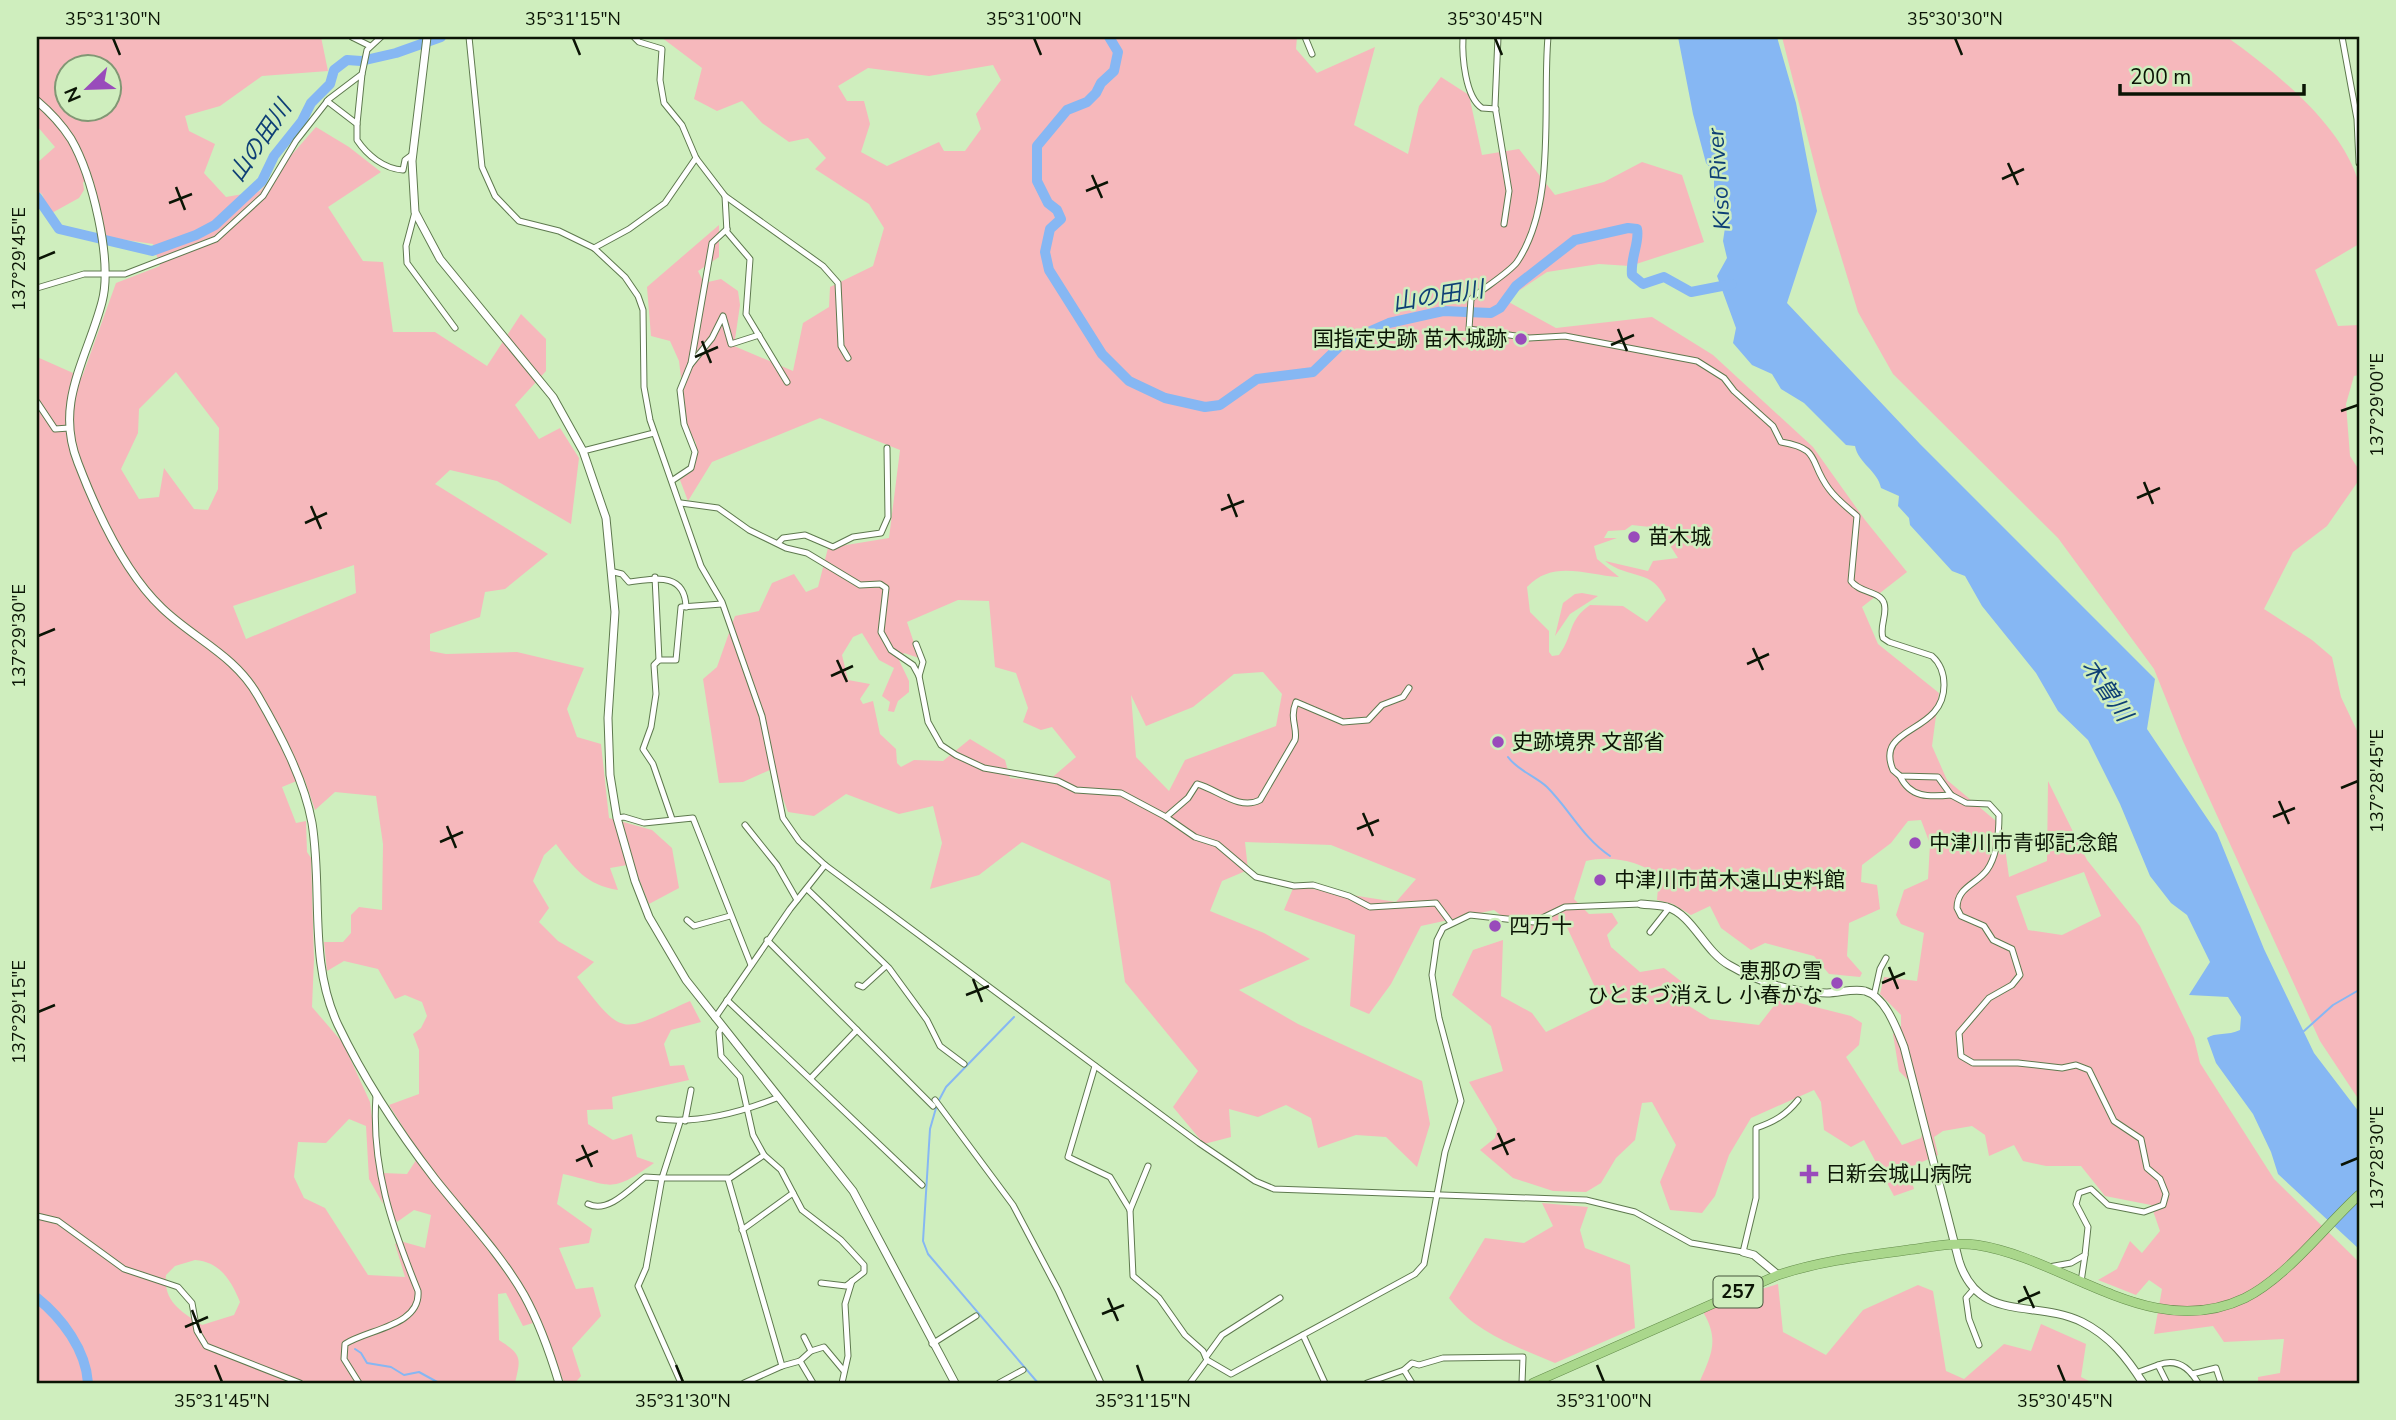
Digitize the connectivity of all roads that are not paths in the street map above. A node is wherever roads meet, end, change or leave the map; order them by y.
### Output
1 (352, 37) edge
2 (381, 37) edge
3 (427, 37) edge
4 (469, 37) edge
5 (634, 37) edge
6 (1305, 37) edge
7 (1463, 37) edge
8 (1498, 37) edge
9 (1548, 37) edge
10 (2342, 37) edge
11 (370, 46) junction
12 (1312, 54) dead end
13 (362, 74) junction
14 (37, 101) edge
15 (327, 102) junction
16 (1496, 109) junction
17 (357, 124) junction
18 (413, 154) junction
19 (696, 158) junction
20 (2359, 163) edge
21 (724, 196) junction
22 (415, 212) junction
23 (1504, 224) dead end
24 (727, 229) junction
25 (594, 248) junction
26 (105, 275) junction
27 (37, 288) edge
28 (455, 328) dead end
29 (759, 335) junction
30 (848, 358) dead end
31 (691, 364) junction
32 (787, 382) dead end
33 (37, 402) edge
34 (69, 428) junction
35 (654, 433) junction
36 (887, 448) dead end
37 (583, 451) junction
38 (673, 480) junction
39 (681, 503) junction
40 (779, 542) junction
41 (614, 572) junction
42 (655, 577) junction
43 (722, 604) junction
44 (686, 607) junction
45 (916, 644) dead end
46 (659, 660) junction
47 (919, 676) junction
48 (1409, 688) dead end
49 (1900, 776) junction
50 (1951, 795) junction
51 (1166, 817) junction
52 (617, 818) junction
53 (672, 819) junction
54 (745, 825) dead end
55 (825, 865) junction
56 (807, 889) junction
57 (797, 900) junction
58 (1640, 904) joint
59 (1669, 908) junction
60 (730, 916) junction
61 (688, 920) dead end
62 (1451, 922) junction
63 (1650, 932) dead end
64 (767, 940) junction
65 (1886, 958) dead end
66 (751, 965) junction
67 (887, 966) junction
68 (858, 985) dead end
69 (1874, 996) junction
70 (727, 1000) junction
71 (715, 1018) junction
72 (722, 1027) junction
73 (857, 1030) junction
74 (964, 1064) dead end
75 (1096, 1066) junction
76 (811, 1078) junction
77 (691, 1090) dead end
78 (377, 1095) junction
79 (779, 1097) junction
80 (1798, 1100) dead end
81 (749, 1109) junction
82 (659, 1119) dead end
83 (682, 1121) junction
84 (764, 1155) junction
85 (1148, 1166) dead end
86 (662, 1178) junction
87 (728, 1179) junction
88 (922, 1185) dead end
89 (793, 1193) junction
90 (1436, 1193) junction
91 (2359, 1195) edge
92 (589, 1205) dead end
93 (1130, 1210) junction
94 (37, 1216) edge
95 (742, 1230) junction
96 (1956, 1244) junction
97 (1742, 1252) junction
98 (2085, 1255) junction
99 (2045, 1268) junction
100 (1778, 1275) junction
101 (852, 1281) junction
102 (2081, 1282) junction
103 (821, 1283) dead end
104 (1973, 1290) junction
105 (1280, 1298) dead end
106 (976, 1317) dead end
107 (1303, 1335) junction
108 (804, 1337) dead end
109 (932, 1344) junction
110 (1979, 1345) dead end
111 (811, 1351) junction
112 (1206, 1358) junction
113 (800, 1361) junction
114 (2158, 1364) junction
115 (782, 1366) junction
116 (1023, 1370) dead end
117 (1404, 1370) junction
118 (844, 1371) junction
119 (2136, 1373) junction
120 (2192, 1374) junction
121 (300, 1383) edge
122 (359, 1383) edge
123 (559, 1383) edge
124 (681, 1383) edge
125 (744, 1383) edge
126 (813, 1383) edge
127 (842, 1383) edge
128 (955, 1383) edge
129 (999, 1383) edge
130 (1101, 1383) edge
131 (1190, 1383) edge
132 (1325, 1383) edge
133 (1367, 1383) edge
134 (1412, 1383) edge
135 (1522, 1383) edge
136 (1533, 1383) edge
137 (2143, 1383) edge
138 (2167, 1383) edge
139 (2198, 1383) edge
140 (2221, 1383) edge

1 - 11 street
2 - 11 street
3 - 18 street
4 - 25 street
5 - 19 street
6 - 12 street
7 - 16 street
8 - 16 street
9 - 49 street
10 - 20 street
11 - 13 street
13 - 15 street
13 - 17 street
14 - 26 street
15 - 17 street
15 - 26 street
16 - 23 street
17 - 18 street
18 - 22 street
19 - 21 street
19 - 25 street
21 - 24 street
21 - 30 street
22 - 28 street
22 - 37 street
24 - 29 street
24 - 31 street
25 - 35 street
26 - 27 street
26 - 34 street
29 - 31 street
29 - 32 street
31 - 38 street
33 - 34 street
34 - 78 street
35 - 37 street
35 - 38 street
36 - 40 street
37 - 41 street
38 - 39 street
39 - 40 street
39 - 43 street
40 - 47 street
41 - 42 street
41 - 52 street
42 - 44 street
42 - 46 street
43 - 44 street
43 - 55 street
44 - 46 street
45 - 47 street
46 - 53 street
47 - 51 street
48 - 51 street
49 - 50 street
49 - 50 street
50 - 98 street
51 - 62 street
52 - 53 street
52 - 71 street
53 - 60 street
54 - 57 street
55 - 56 street
55 - 75 street
56 - 57 street
56 - 67 street
57 - 64 street
58 - 59 street
58 - 62 street
59 - 63 street
59 - 69 street
60 - 61 street
60 - 66 street
62 - 90 street
64 - 66 street
64 - 73 street
65 - 69 street
66 - 70 street
67 - 68 street
67 - 74 street
69 - 96 street
70 - 71 street
70 - 76 street
71 - 72 street
72 - 79 street
72 - 81 street
73 - 76 street
73 - 130 street
75 - 90 street
75 - 93 street
76 - 88 street
77 - 83 street
78 - 122 street
78 - 123 street
79 - 81 street
79 - 109 street
80 - 97 street
81 - 83 street
81 - 84 street
82 - 83 street
83 - 86 street
84 - 87 street
84 - 89 street
85 - 93 street
86 - 87 street
86 - 92 street
86 - 124 street
87 - 95 street
89 - 95 street
89 - 101 street
90 - 97 street
90 - 107 street
91 - 102 highway, 257
93 - 112 street
94 - 121 street
95 - 115 street
96 - 99 highway, 257
96 - 100 highway, 257
96 - 104 street
97 - 100 street
98 - 99 street
98 - 102 street
99 - 102 highway, 257
100 - 136 highway, 257
101 - 103 street
101 - 118 street
104 - 110 street
104 - 119 street
105 - 112 street
106 - 109 street
107 - 112 street
107 - 132 street
108 - 111 street
109 - 128 street
111 - 113 street
111 - 118 street
112 - 131 street
113 - 115 street
113 - 126 street
114 - 119 street
114 - 120 street
114 - 138 street
115 - 125 street
116 - 129 street
117 - 133 street
117 - 134 street
117 - 135 street
118 - 127 street
119 - 137 street
120 - 139 street
120 - 140 street

